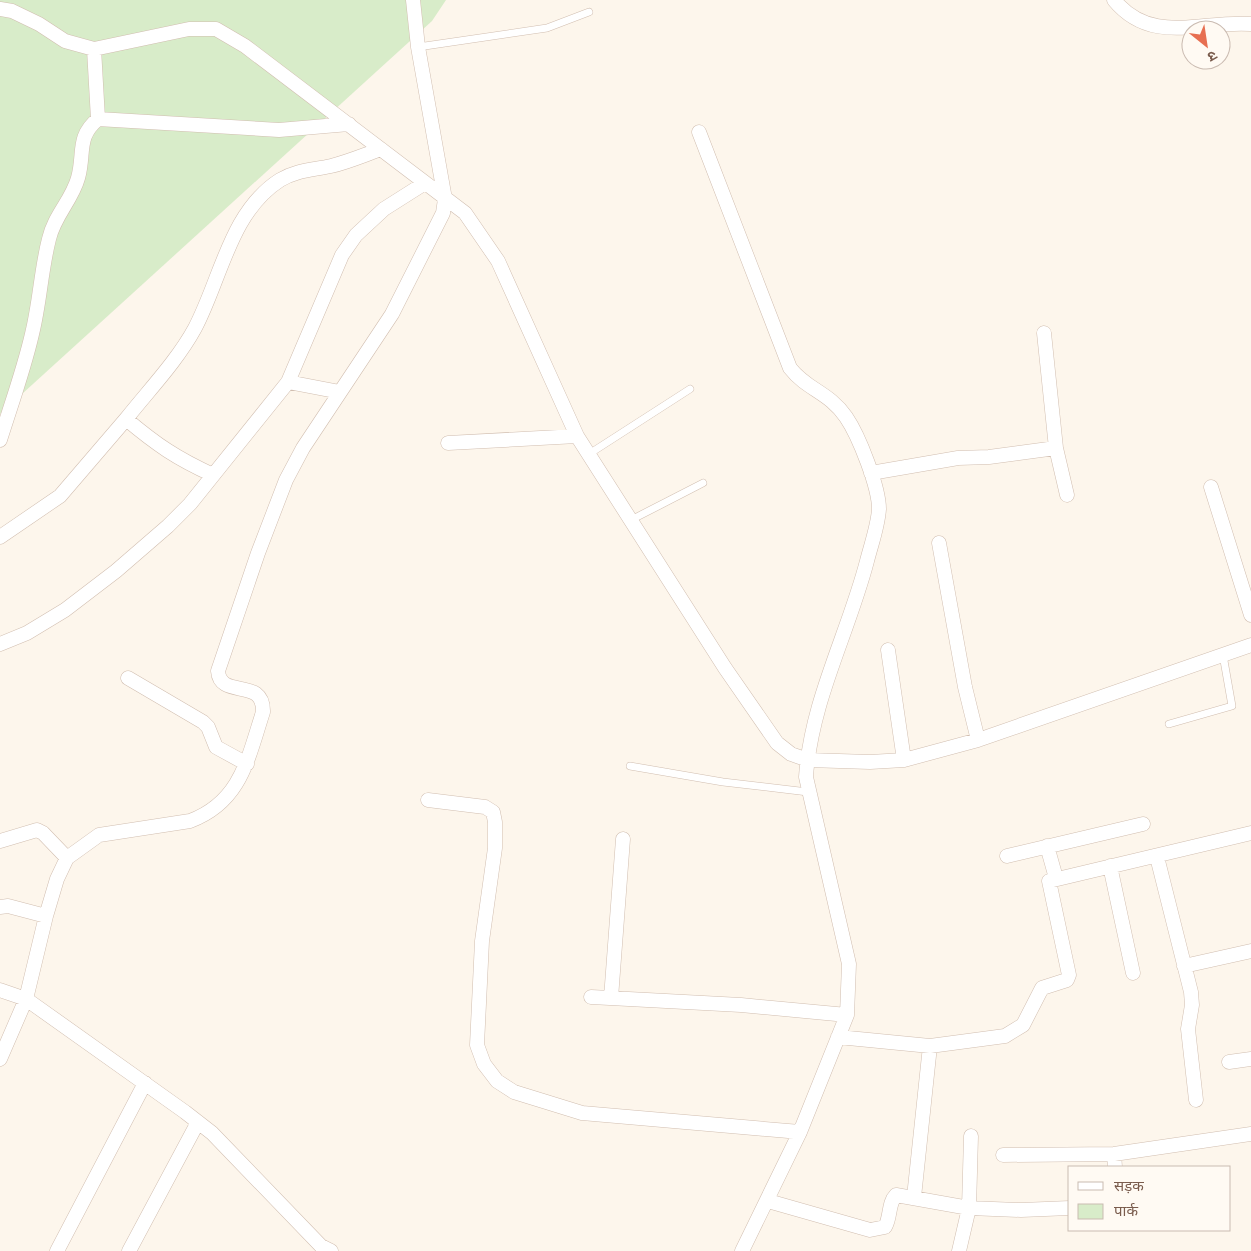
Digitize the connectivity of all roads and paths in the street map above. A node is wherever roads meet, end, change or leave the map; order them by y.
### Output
1 (413, 0) edge
2 (1114, 0) edge
3 (0, 9) edge
4 (589, 12) dead end
5 (1251, 24) edge
6 (418, 47) junction
7 (94, 49) junction
8 (98, 119) junction
9 (349, 124) junction
10 (699, 132) dead end
11 (381, 149) junction
12 (425, 183) junction
13 (445, 199) junction
14 (1044, 333) dead end
15 (288, 382) junction
16 (690, 390) dead end
17 (340, 392) junction
18 (126, 419) junction
19 (577, 436) junction
20 (0, 440) edge
21 (448, 443) dead end
22 (1056, 448) junction
23 (589, 454) junction
24 (871, 473) junction
25 (213, 475) junction
26 (703, 484) dead end
27 (1211, 487) dead end
28 (1067, 495) dead end
29 (631, 520) junction
30 (0, 537) edge
31 (940, 543) dead end
32 (1251, 615) edge
33 (0, 644) edge
34 (1251, 645) edge
35 (888, 650) dead end
36 (1223, 655) junction
37 (128, 678) dead end
38 (1169, 724) dead end
39 (978, 740) junction
40 (808, 760) junction
41 (904, 760) junction
42 (247, 764) junction
43 (630, 766) dead end
44 (808, 792) junction
45 (428, 800) dead end
46 (1142, 824) dead end
47 (1251, 833) edge
48 (623, 839) dead end
49 (0, 841) edge
50 (1048, 846) junction
51 (1007, 856) dead end
52 (1157, 857) junction
53 (67, 858) junction
54 (1110, 866) junction
55 (1056, 878) junction
56 (0, 907) edge
57 (46, 916) junction
58 (1251, 951) edge
59 (1184, 966) junction
60 (1133, 973) dead end
61 (0, 990) edge
62 (591, 997) dead end
63 (611, 998) junction
64 (26, 999) junction
65 (847, 1015) junction
66 (838, 1037) junction
67 (930, 1046) junction
68 (0, 1059) edge
69 (1251, 1059) edge
70 (1228, 1062) dead end
71 (145, 1083) junction
72 (1196, 1100) dead end
73 (198, 1122) junction
74 (800, 1132) junction
75 (1251, 1134) edge
76 (971, 1136) dead end
77 (1003, 1156) dead end
78 (1115, 1160) edge
79 (914, 1197) junction
80 (768, 1201) junction
81 (969, 1208) junction
82 (1068, 1208) edge
83 (57, 1251) edge
84 (129, 1251) edge
85 (331, 1251) edge
86 (742, 1251) edge
87 (959, 1251) edge

1 - 6 street
2 - 5 street
3 - 7 street
4 - 6 lane
6 - 13 street
7 - 8 street
7 - 9 street
8 - 9 street
8 - 20 street
9 - 11 street
10 - 24 street
11 - 12 street
11 - 18 street
12 - 13 street
12 - 15 street
13 - 17 street
13 - 19 street
14 - 22 street
15 - 17 street
15 - 25 street
16 - 23 lane
17 - 42 street
18 - 25 street
18 - 30 street
19 - 21 street
19 - 23 street
22 - 24 street
22 - 28 street
23 - 29 street
24 - 40 street
25 - 33 street
26 - 29 lane
27 - 32 street
29 - 40 street
31 - 39 street
34 - 36 street
35 - 41 street
36 - 38 lane
36 - 39 street
37 - 42 street
39 - 41 street
40 - 41 street
40 - 44 street
42 - 53 street
43 - 44 lane
44 - 65 street
45 - 74 street
46 - 50 street
47 - 52 street
48 - 63 street
49 - 53 street
50 - 51 street
50 - 55 street
52 - 54 street
52 - 59 street
53 - 57 street
54 - 55 street
54 - 60 street
55 - 67 street
56 - 57 street
57 - 64 street
58 - 59 street
59 - 72 street
61 - 64 street
62 - 63 street
63 - 65 street
64 - 68 street
64 - 71 street
65 - 66 street
66 - 67 street
66 - 74 street
67 - 79 street
69 - 70 street
71 - 73 street
71 - 83 street
73 - 84 street
73 - 85 street
74 - 80 street
75 - 78 street
76 - 81 street
77 - 78 street
79 - 80 street
79 - 81 street
80 - 86 street
81 - 82 street
81 - 87 street

